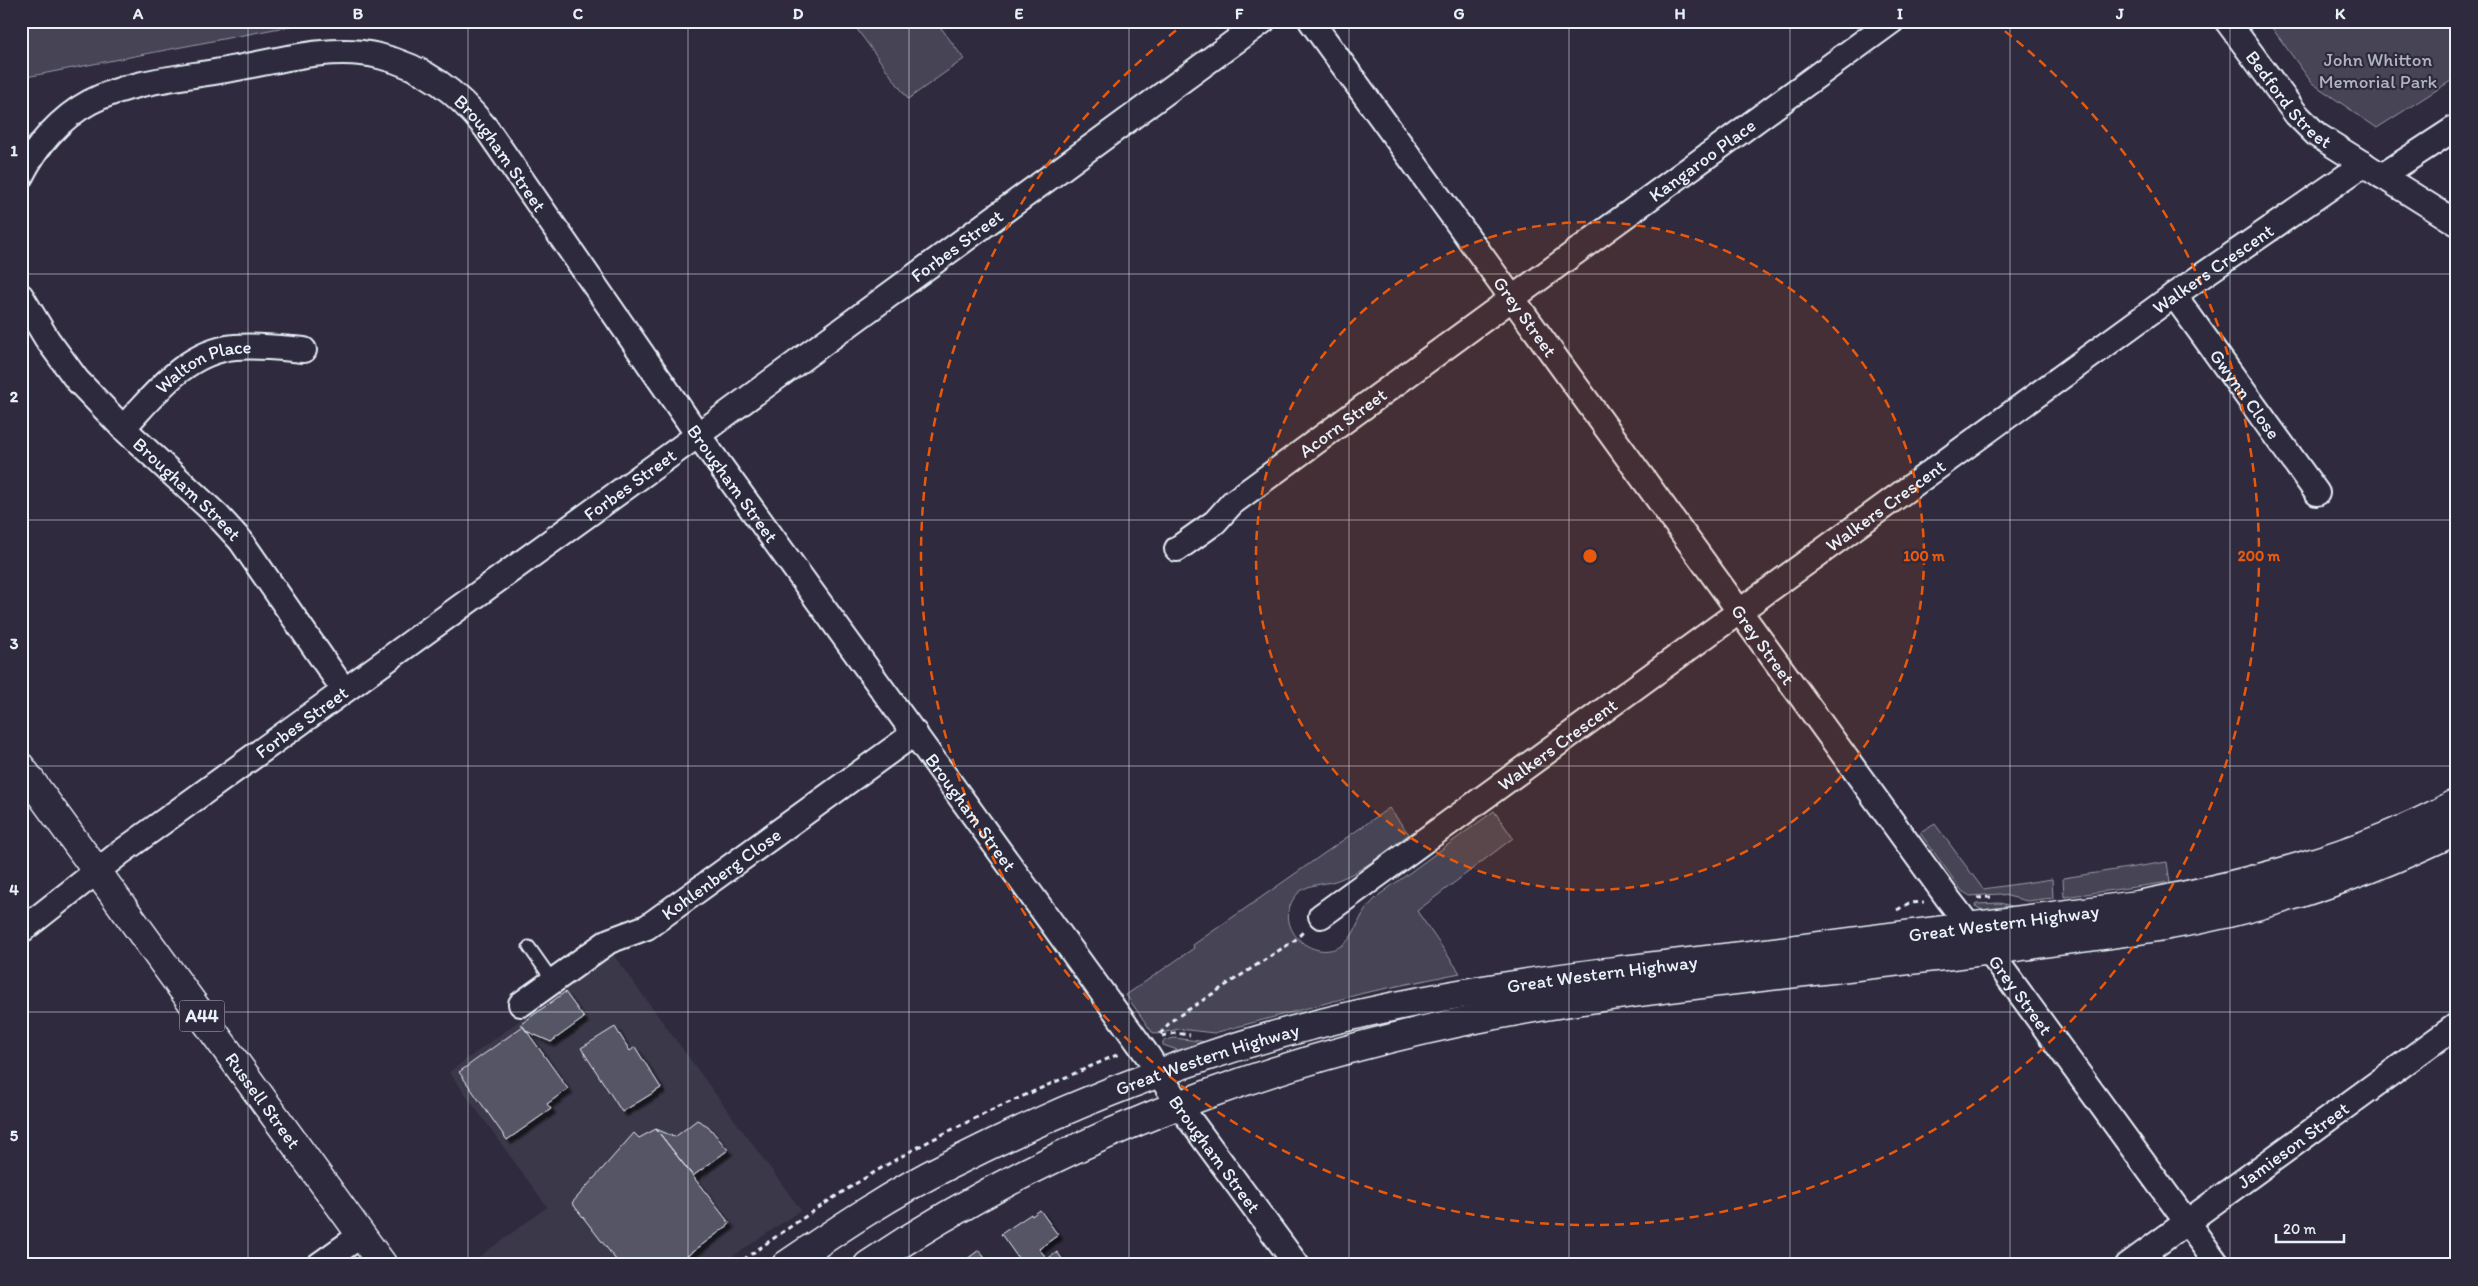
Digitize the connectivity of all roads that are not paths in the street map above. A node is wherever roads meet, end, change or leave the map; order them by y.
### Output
1 (1263, 21) edge
2 (1311, 21) edge
3 (1892, 21) edge
4 (2227, 21) edge
5 (2457, 127) edge
6 (2373, 170) junction
7 (21, 176) edge
8 (2457, 223) edge
9 (2174, 295) junction
10 (21, 296) edge
11 (1511, 297) junction
12 (304, 350) dead end
13 (123, 428) junction
14 (698, 435) junction
15 (2317, 494) dead end
16 (1177, 550) dead end
17 (1739, 612) junction
18 (344, 690) junction
19 (915, 733) junction
20 (21, 767) edge
21 (2457, 803) edge
22 (2457, 830) edge
23 (96, 870) junction
24 (1321, 916) road end
25 (1969, 927) junction
26 (21, 932) edge
27 (529, 947) dead end
28 (1988, 951) junction
29 (553, 981) junction
30 (521, 1004) dead end
31 (2457, 1025) edge
32 (1159, 1074) junction
33 (1179, 1105) junction
34 (2187, 1222) junction
35 (361, 1235) junction
36 (319, 1265) edge
37 (383, 1265) edge
38 (786, 1265) edge
39 (868, 1265) edge
40 (1297, 1265) edge
41 (2128, 1265) edge
42 (2218, 1265) edge

1 - 14 street, Forbes Street
2 - 11 street, Grey Street
3 - 11 street, Kangaroo Place
4 - 6 street, Bedford Street
5 - 6 street, Walkers Crescent
6 - 8 street
6 - 9 street, Walkers Crescent
7 - 14 street, Brougham Street
9 - 15 street, Gwynn Close
9 - 17 street, Walkers Crescent
10 - 13 street, Brougham Street
11 - 16 street, Acorn Street
11 - 17 street, Grey Street
12 - 13 street, Walton Place
13 - 18 street, Brougham Street
14 - 18 street, Forbes Street
14 - 19 street, Brougham Street
17 - 24 street, Walkers Crescent
17 - 25 street, Grey Street
18 - 23 street, Forbes Street
19 - 29 street, Kohlenberg Close
19 - 32 street, Brougham Street
20 - 23 main road, Russell Street / A44
21 - 25 main road, Great Western Highway
22 - 28 main road, Great Western Highway
23 - 26 street, Forbes Street
23 - 35 main road, Russell Street / A44
25 - 28 street, Grey Street
25 - 32 main road, Great Western Highway
27 - 29 lane
28 - 33 main road, Great Western Highway
28 - 34 street, Grey Street
29 - 30 street, Kohlenberg Close
31 - 34 street, Jamieson Street
32 - 33 street, Brougham Street
32 - 38 main road, Great Western Highway
33 - 39 main road, Great Western Highway
33 - 40 street, Brougham Street
34 - 41 street, Jamieson Street
34 - 42 street, Grey Street
35 - 36 street
35 - 37 main road, Russell Street / A44

